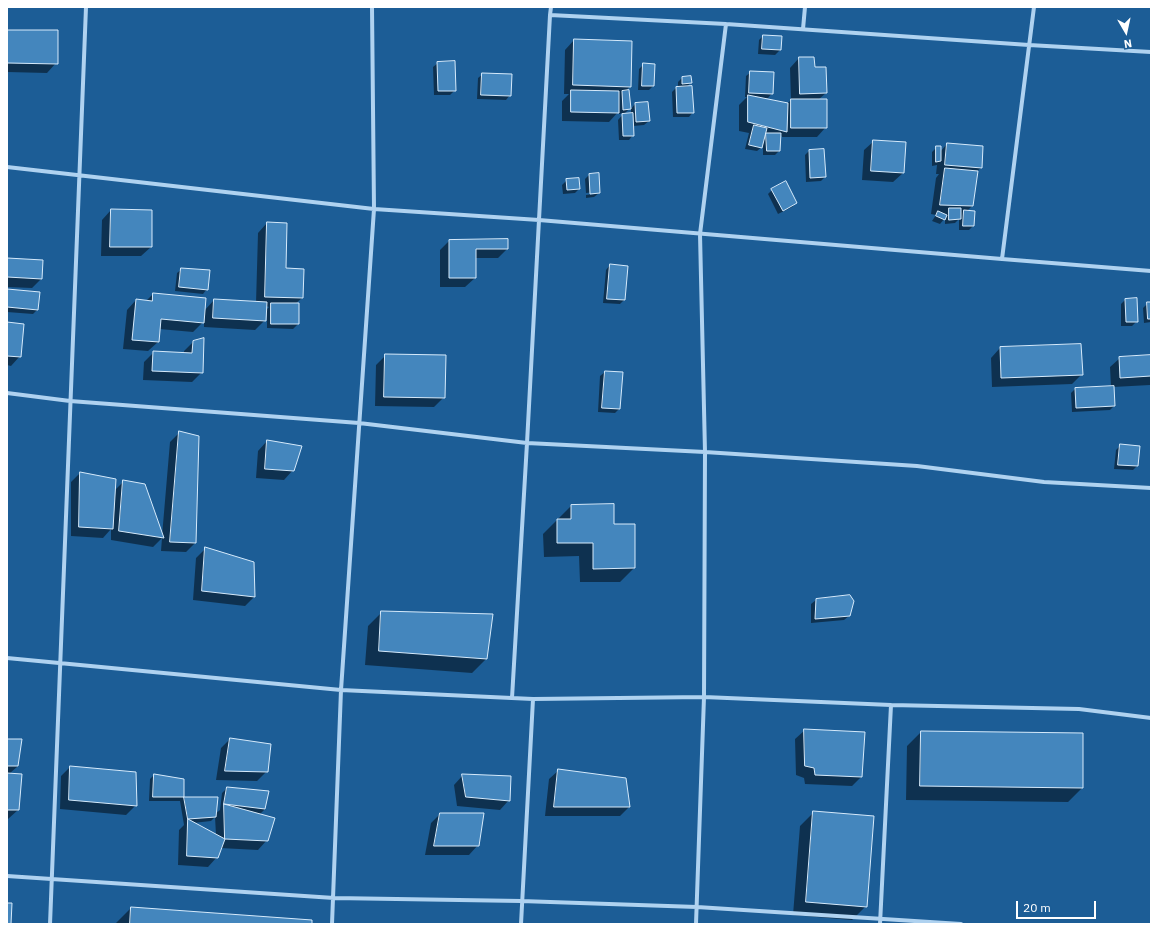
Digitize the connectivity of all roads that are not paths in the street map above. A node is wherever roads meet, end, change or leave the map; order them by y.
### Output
1 (86, 7) edge
2 (372, 7) edge
3 (551, 7) edge
4 (805, 7) edge
5 (1034, 7) edge
6 (550, 15) junction
7 (726, 24) junction
8 (803, 29) junction
9 (1029, 45) junction
10 (1151, 52) edge
11 (7, 167) edge
12 (80, 175) junction
13 (374, 208) junction
14 (539, 220) junction
15 (700, 234) junction
16 (1002, 259) junction
17 (1151, 270) edge
18 (7, 393) edge
19 (70, 401) junction
20 (359, 423) junction
21 (527, 443) junction
22 (705, 452) junction
23 (1151, 488) edge
24 (7, 658) edge
25 (60, 663) junction
26 (341, 690) junction
27 (704, 697) junction
28 (512, 698) junction
29 (533, 698) junction
30 (891, 705) junction
31 (1151, 718) edge
32 (7, 876) edge
33 (51, 878) junction
34 (334, 898) junction
35 (521, 901) junction
36 (697, 906) junction
37 (880, 919) junction
38 (50, 924) edge
39 (332, 924) edge
40 (521, 924) edge
41 (696, 924) edge
42 (880, 924) edge
43 (961, 924) edge

1 - 12 street
2 - 13 street
3 - 6 street
4 - 8 street
5 - 9 street
6 - 7 street
6 - 14 street
7 - 8 street
7 - 15 street
8 - 9 street
9 - 10 street
9 - 16 street
11 - 12 street
12 - 13 street
12 - 19 street
13 - 14 street
13 - 20 street
14 - 15 street
14 - 21 street
15 - 16 street
15 - 22 street
16 - 17 street
18 - 19 street
19 - 20 street
19 - 25 street
20 - 21 street
20 - 26 street
21 - 22 street
21 - 28 street
22 - 23 street
22 - 27 street
24 - 25 street
25 - 26 street
25 - 33 street
26 - 28 street
26 - 34 street
27 - 29 street
27 - 30 street
27 - 36 street
28 - 29 street
29 - 35 street
30 - 31 street
30 - 37 street
32 - 33 street
33 - 34 street
33 - 38 street
34 - 35 street
34 - 39 street
35 - 36 street
35 - 40 street
36 - 37 street
36 - 41 street
37 - 42 street
37 - 43 street

